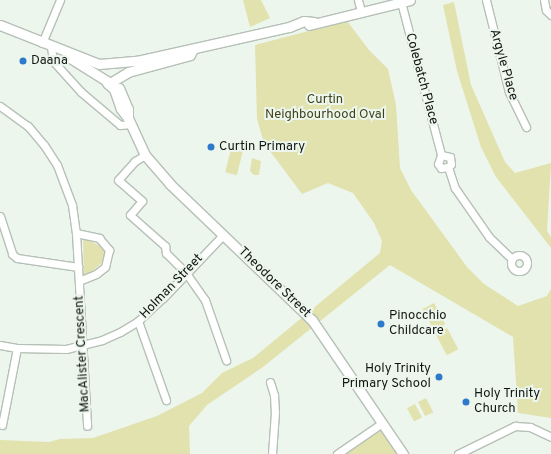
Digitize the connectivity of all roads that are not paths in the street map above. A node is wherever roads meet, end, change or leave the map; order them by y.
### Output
1 (60, 0) edge
2 (358, 0) edge
3 (486, 0) edge
4 (544, 0) edge
5 (405, 1) edge
6 (360, 11) junction
7 (551, 15) edge
8 (0, 25) edge
9 (42, 43) junction
10 (54, 48) junction
11 (193, 49) junction
12 (110, 63) junction
13 (119, 78) junction
14 (105, 81) junction
15 (0, 106) edge
16 (130, 121) junction
17 (526, 127) dead end
18 (145, 155) junction
19 (0, 216) edge
20 (76, 233) junction
21 (224, 234) junction
22 (511, 258) dead end
23 (78, 267) junction
24 (186, 273) junction
25 (79, 281) junction
26 (138, 322) junction
27 (0, 345) edge
28 (82, 345) junction
29 (17, 348) junction
30 (226, 360) dead end
31 (270, 382) dead end
32 (166, 400) dead end
33 (382, 423) junction
34 (2, 425) dead end
35 (87, 426) dead end
36 (551, 437) edge
37 (341, 453) edge
38 (272, 454) edge
39 (403, 454) edge
40 (458, 454) edge

1 - 9 street
2 - 6 street
3 - 17 street, Argyle Place
4 - 7 street
5 - 6 main road
5 - 22 street, Colebatch Place
6 - 11 main road
8 - 9 main road, Theodore Street
9 - 10 main road, Theodore Street
10 - 12 main road, Theodore Street
10 - 14 main road, Theodore Street
10 - 16 street
11 - 12 main road, Theodore Street
11 - 13 main road
12 - 13 main road, Theodore Street
12 - 14 main road
13 - 14 main road
13 - 16 main road, Theodore Street
14 - 16 main road, Theodore Street
15 - 20 street, MacAlister Crescent
16 - 18 main road, Theodore Street
18 - 21 main road, Theodore Street
18 - 24 street
19 - 23 street
20 - 23 street, MacAlister Crescent
20 - 25 street, MacAlister Crescent
21 - 24 street, Holman Street
21 - 33 main road, Theodore Street
23 - 25 street, MacAlister Crescent
24 - 26 street, Holman Street
24 - 30 street
25 - 28 street, MacAlister Crescent
26 - 28 street, Holman Street
26 - 32 street
27 - 29 street, Holman Street
28 - 29 street, Holman Street
28 - 35 street, MacAlister Crescent
29 - 34 street
31 - 38 street
33 - 37 street
33 - 39 main road, Theodore Street
36 - 40 street

